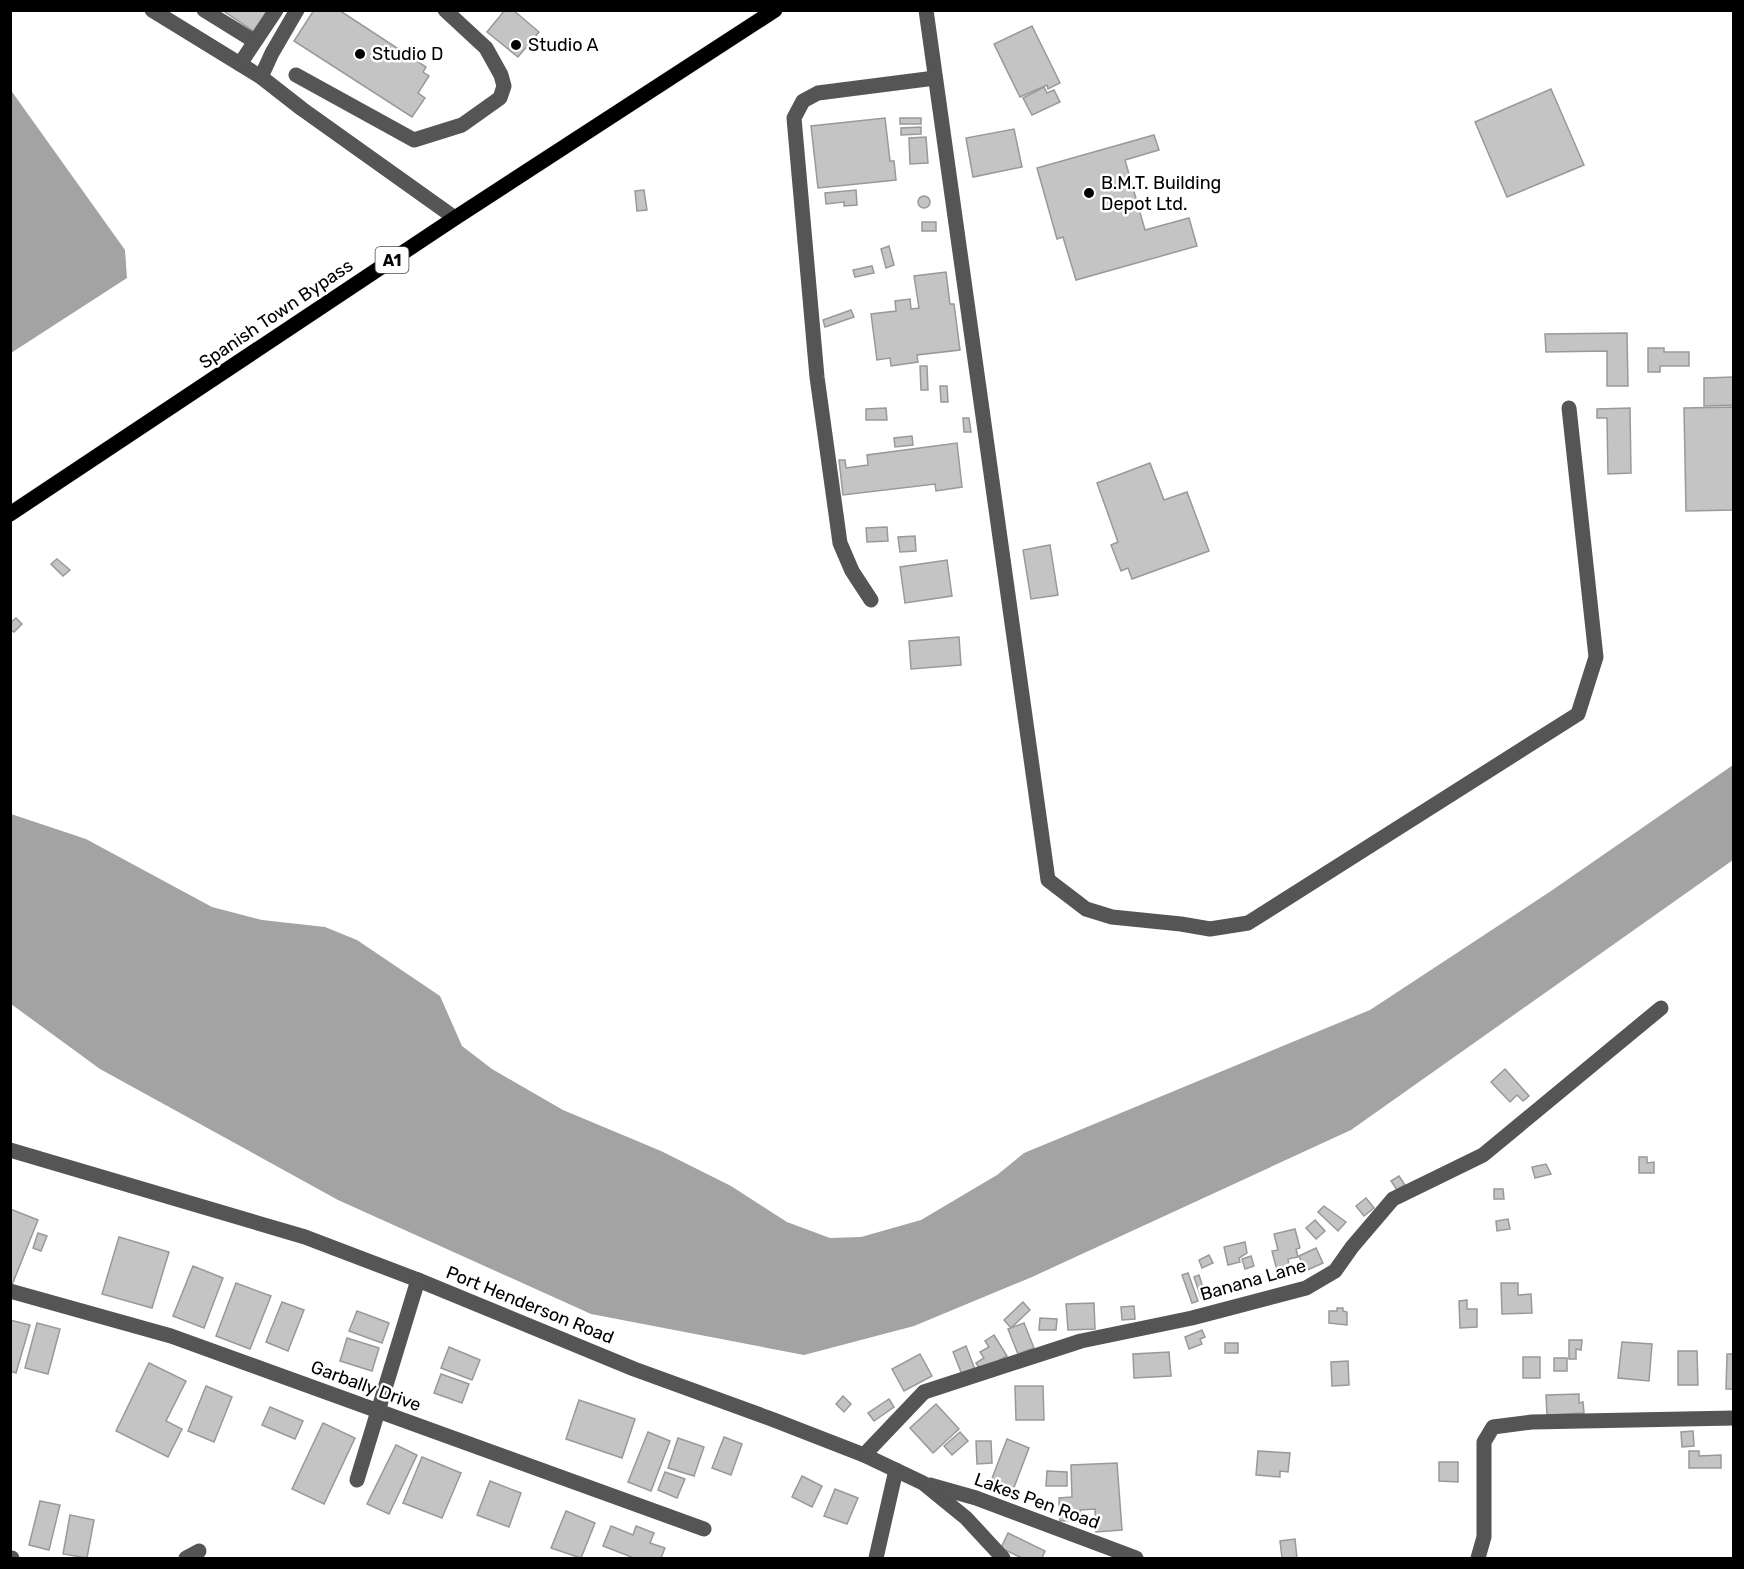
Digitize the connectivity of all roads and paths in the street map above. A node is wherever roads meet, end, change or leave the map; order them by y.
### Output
1 (152, 10) edge
2 (204, 10) edge
3 (276, 10) edge
4 (297, 10) edge
5 (445, 10) edge
6 (775, 10) edge
7 (926, 10) edge
8 (254, 41) junction
9 (240, 64) junction
10 (296, 75) dead end
11 (261, 77) junction
12 (934, 78) junction
13 (455, 218) junction
14 (1569, 408) dead end
15 (10, 514) edge
16 (871, 600) dead end
17 (1661, 1008) dead end
18 (10, 1150) edge
19 (418, 1280) junction
20 (10, 1291) edge
21 (379, 1412) junction
22 (1734, 1418) edge
23 (864, 1455) junction
24 (896, 1470) junction
25 (357, 1480) dead end
26 (923, 1483) junction
27 (704, 1528) dead end
28 (876, 1558) edge
29 (1003, 1558) edge
30 (1136, 1558) edge
31 (1478, 1558) edge

1 - 9 street
2 - 8 street
3 - 8 street
4 - 11 street
5 - 10 street
6 - 13 main road, Spanish Town Bypass / A1
7 - 12 street
8 - 9 street
9 - 11 street
11 - 13 street
12 - 14 street
12 - 16 street
13 - 15 main road, Spanish Town Bypass / A1
17 - 23 street, Banana Lane
18 - 19 street, Port Henderson Road
19 - 21 street
19 - 23 street, Port Henderson Road
20 - 21 street, Garbally Drive
21 - 25 street
21 - 27 street, Garbally Drive
22 - 31 street
23 - 24 street, Port Henderson Road
24 - 26 street, Port Henderson Road
24 - 28 street
26 - 29 street, Port Henderson Road
26 - 30 street, Lakes Pen Road

